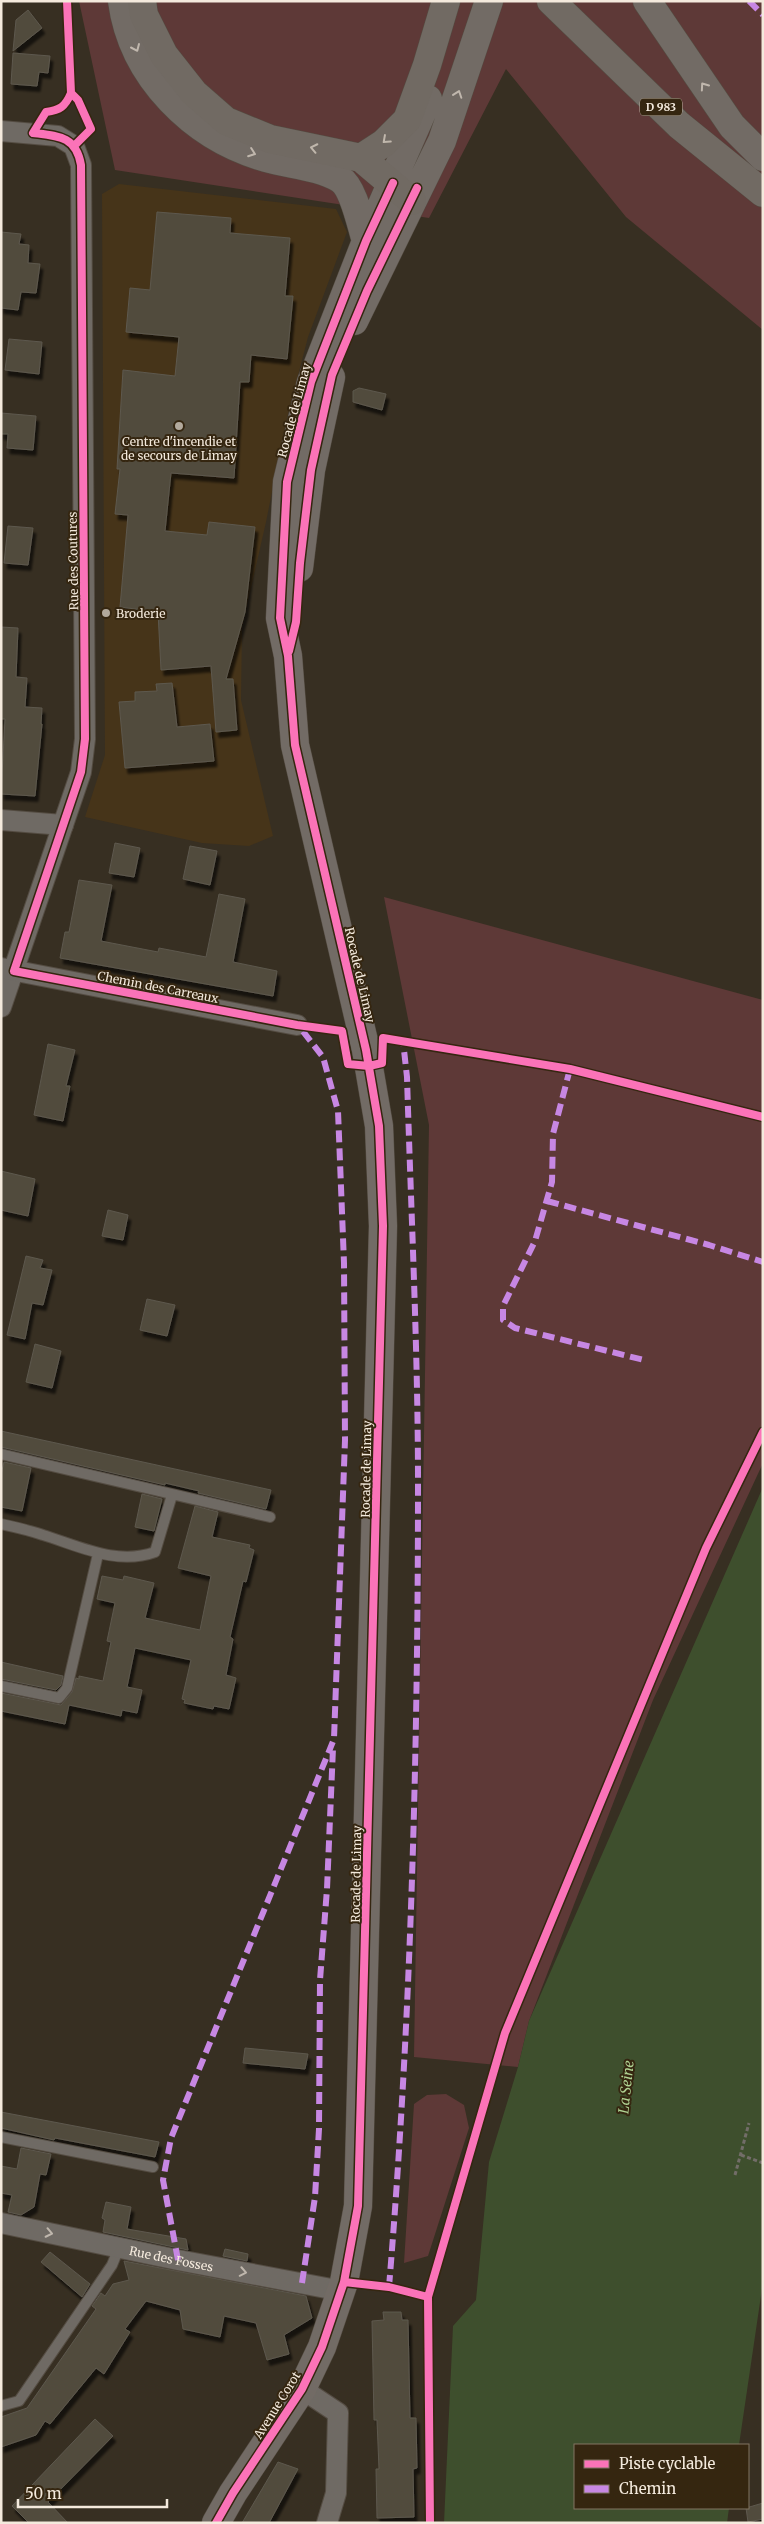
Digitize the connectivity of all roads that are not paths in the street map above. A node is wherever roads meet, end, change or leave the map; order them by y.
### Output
1 (122, 1) edge
2 (142, 1) edge
3 (446, 1) edge
4 (458, 1) edge
5 (490, 1) edge
6 (647, 1) edge
7 (558, 8) edge
8 (1, 131) edge
9 (763, 157) edge
10 (361, 158) junction
11 (341, 180) junction
12 (402, 191) junction
13 (763, 193) edge
14 (366, 241) junction
15 (288, 656) junction
16 (1, 820) edge
17 (63, 825) junction
18 (8, 969) edge
19 (1, 1007) edge
20 (297, 1025) dead end
21 (1, 1454) edge
22 (172, 1496) junction
23 (270, 1518) dead end
24 (1, 1524) edge
25 (98, 1554) junction
26 (1, 1686) edge
27 (1, 2137) edge
28 (153, 2167) dead end
29 (1, 2223) edge
30 (119, 2248) junction
31 (342, 2291) junction
32 (302, 2389) junction
33 (1, 2406) edge
34 (216, 2523) edge
35 (327, 2523) edge

1 -> 11 main road
10 -> 2 main road
3 -> 10 main road
4 - 12 main road, Rocade de Limay
12 -> 5 main road, Rocade de Limay
9 -> 6 main road
7 - 13 main road, D 983
8 - 17 street, Rue des Coutures
10 - 12 main road
11 - 12 main road
11 - 14 main road
12 - 14 main road, Rocade de Limay
12 - 15 main road, Rocade de Limay
14 - 15 main road, Rocade de Limay
15 - 31 main road, Rocade de Limay
16 - 17 street
17 - 18 street, Rue des Coutures
18 - 19 street, Rue des Coutures
18 - 20 street, Chemin des Carreaux
21 - 22 lane
22 - 23 lane
22 - 25 lane
24 - 25 lane
25 - 26 lane
27 - 28 lane
29 -> 30 street, Rue des Fosses
30 -> 31 street, Rue des Fosses
30 - 33 lane
31 - 32 main road, Avenue Corot
32 - 34 main road, Avenue Corot
32 - 35 street

